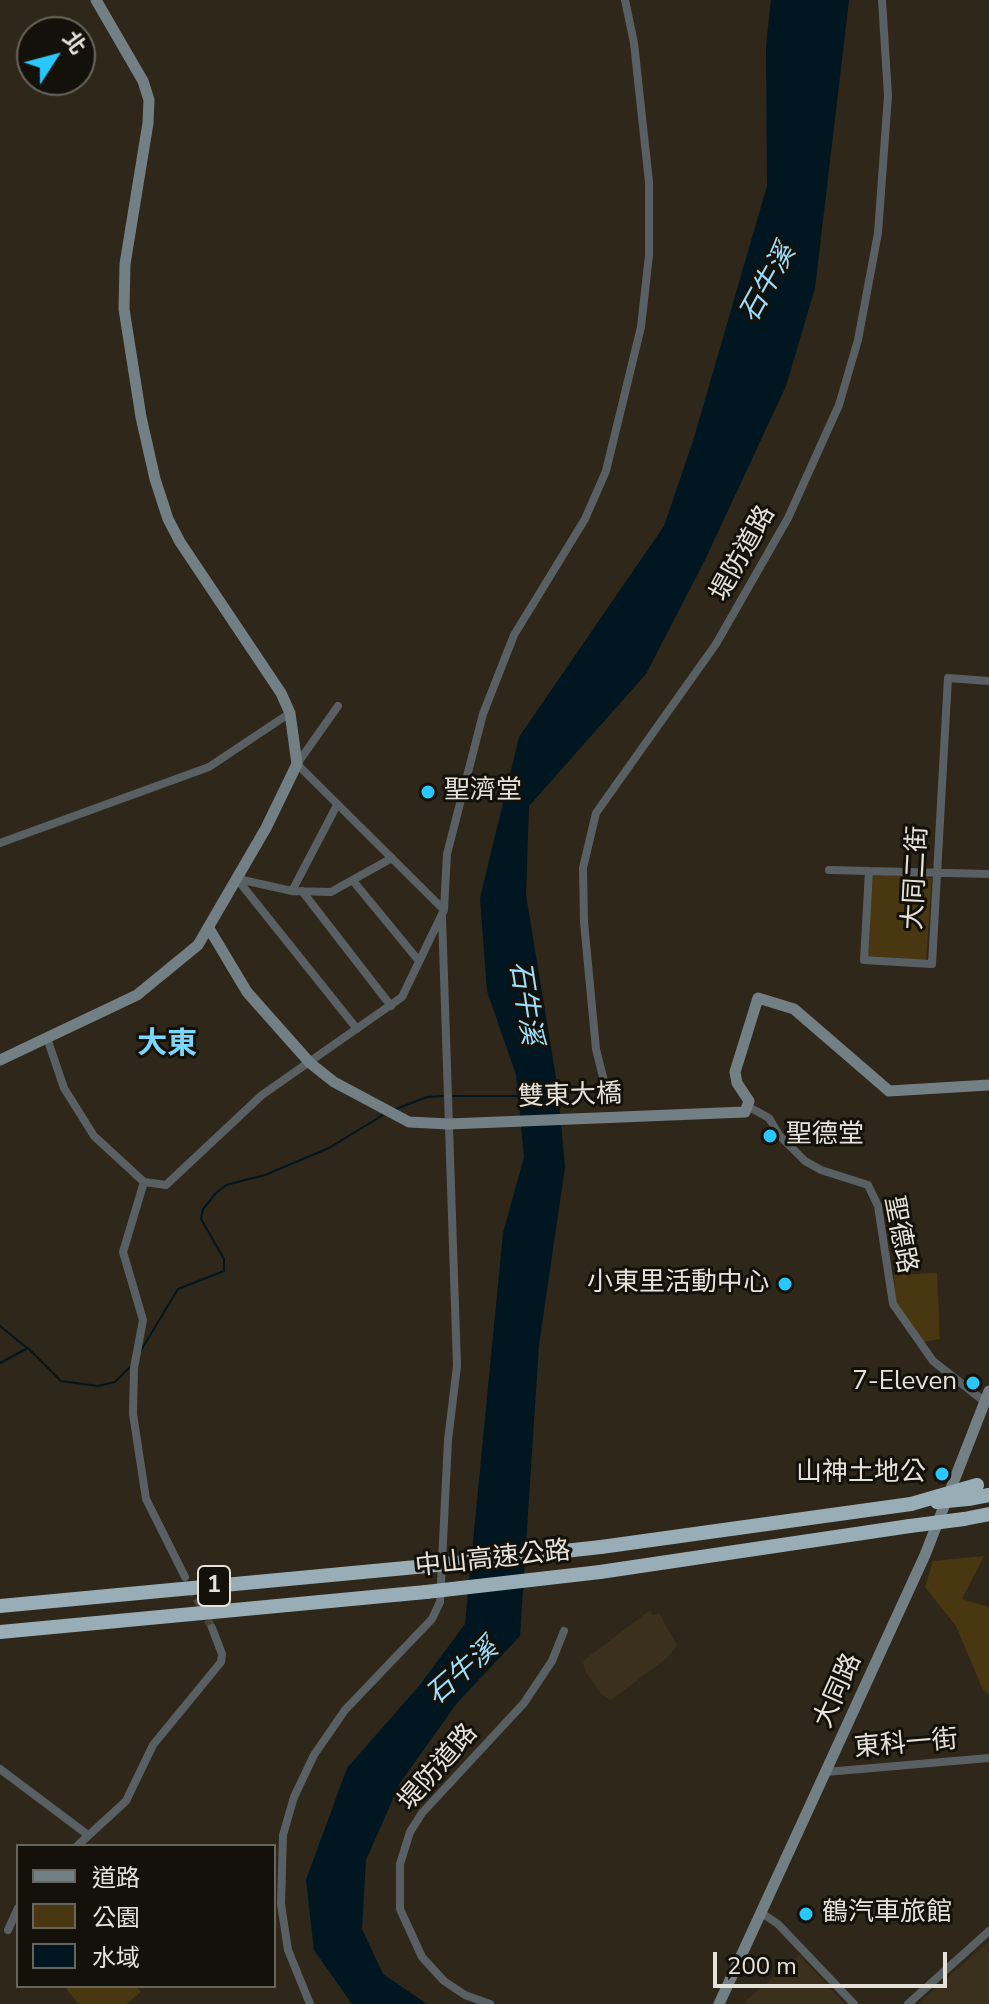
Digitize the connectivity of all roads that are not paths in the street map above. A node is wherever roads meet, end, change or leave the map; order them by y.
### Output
1 (96, 0) edge
2 (625, 0) edge
3 (882, 0) edge
4 (989, 681) edge
5 (338, 706) dead end
6 (290, 713) junction
7 (297, 764) junction
8 (337, 805) junction
9 (0, 843) edge
10 (392, 858) junction
11 (829, 870) dead end
12 (869, 871) junction
13 (937, 873) junction
14 (989, 874) edge
15 (237, 879) junction
16 (354, 882) junction
17 (297, 891) junction
18 (443, 913) junction
19 (210, 930) junction
20 (419, 961) junction
21 (391, 1006) junction
22 (357, 1029) junction
23 (47, 1038) junction
24 (0, 1060) edge
25 (310, 1063) junction
26 (605, 1085) dead end
27 (989, 1085) edge
28 (749, 1107) junction
29 (449, 1124) junction
30 (144, 1182) junction
31 (987, 1397) edge
32 (985, 1488) edge
33 (911, 1504) junction
34 (989, 1516) edge
35 (185, 1577) tunnel mouth
36 (0, 1606) edge
37 (212, 1628) tunnel mouth
38 (564, 1631) dead end
39 (0, 1632) edge
40 (989, 1758) edge
41 (0, 1769) edge
42 (826, 1772) junction
43 (88, 1835) junction
44 (79, 1844) edge
45 (16, 1912) edge
46 (760, 1912) junction
47 (8, 1930) dead end
48 (988, 1935) edge
49 (310, 2004) edge
50 (490, 2004) edge
51 (719, 2004) edge
52 (854, 2004) edge
53 (908, 2004) edge

1 - 6 street
2 - 18 street
3 - 26 street, 堤防道路
4 - 13 street, 大同二街
5 - 7 street
6 - 7 street
6 - 9 street
7 - 8 street
7 - 15 street
8 - 10 street
8 - 17 street
10 - 16 street
10 - 18 street
11 - 12 street
12 - 13 street
12 - 13 street, 大同二街
13 - 14 street
15 - 17 street
15 - 19 street
15 - 22 street
16 - 17 street
16 - 20 street
17 - 21 street
18 - 20 street
18 - 29 street
19 - 23 street
19 - 25 street, 雙東大橋
20 - 21 street
21 - 22 street
22 - 25 street
23 - 24 street
23 - 30 street
25 - 29 street, 雙東大橋
25 - 30 street
27 - 28 street
28 - 29 street, 雙東大橋
28 - 31 street, 聖德路
29 - 49 street
30 - 35 street
31 - 42 street, 大同路
32 - 33 highway, bridge
32 - 33 highway, 中山高速公路 / 1, bridge
33 - 36 highway, 中山高速公路 / 1, bridge
34 - 39 highway, 中山高速公路 / 1, bridge
37 - 43 street
38 - 50 street, 堤防道路
40 - 42 street, 東科一街
41 - 43 street
42 - 46 street, 大同路
43 - 44 street
45 - 47 street
46 - 51 street, 大同路
46 - 52 street
48 - 53 street

